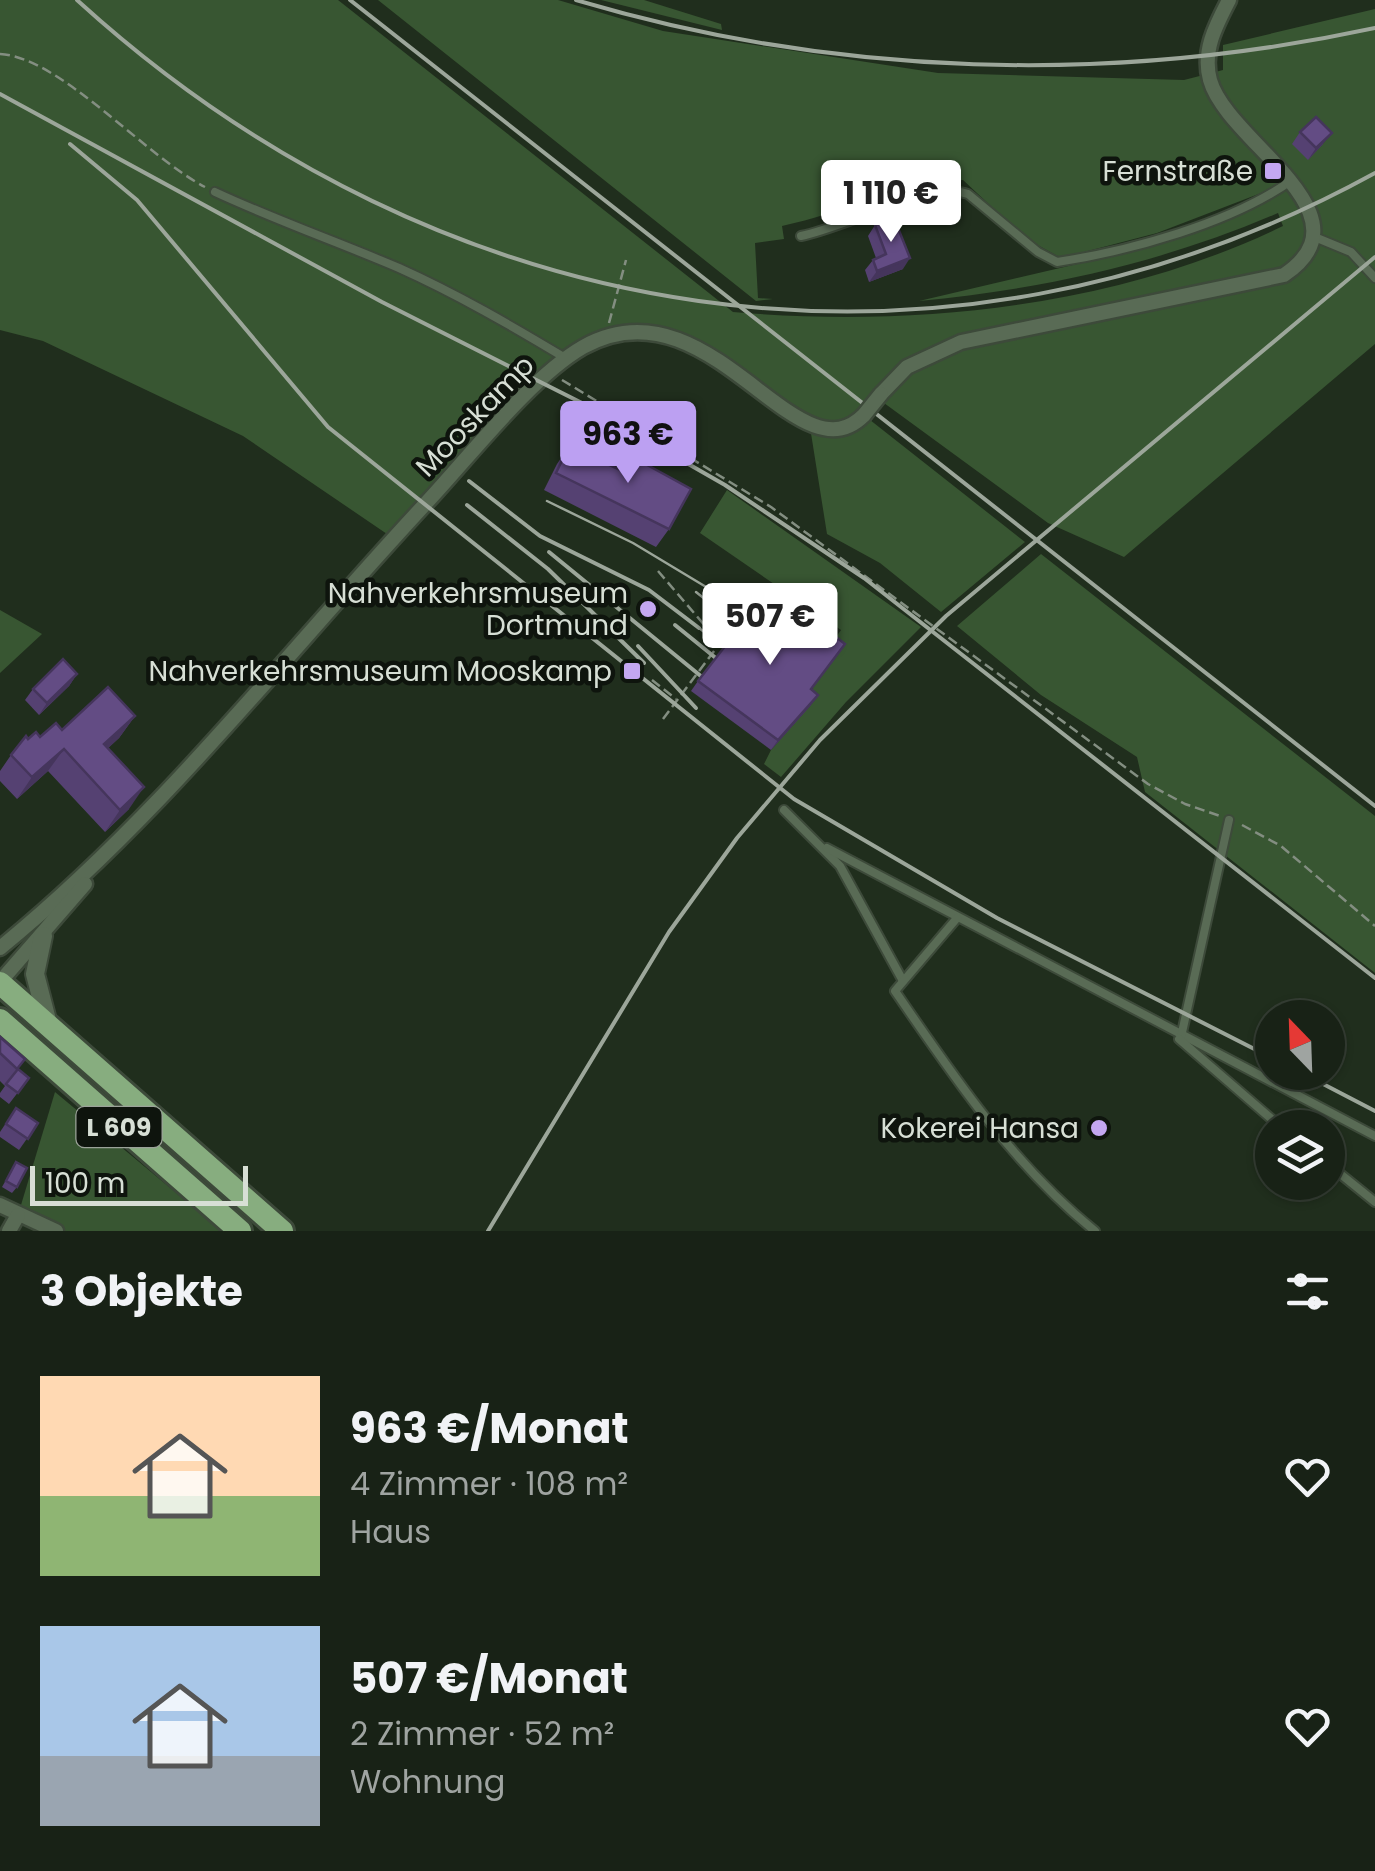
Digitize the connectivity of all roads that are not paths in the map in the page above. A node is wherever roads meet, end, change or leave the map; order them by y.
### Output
1 (1228, 0) edge
2 (1292, 180) junction
3 (215, 192) road end
4 (801, 236) dead end
5 (1318, 238) junction
6 (1375, 278) edge
7 (566, 359) junction
8 (784, 810) dead end
9 (1229, 820) road end
10 (826, 848) junction
11 (96, 866) junction
12 (958, 918) junction
13 (43, 936) junction
14 (0, 948) edge
15 (903, 981) junction
16 (0, 982) edge
17 (0, 1020) edge
18 (49, 1030) junction
19 (1170, 1032) junction
20 (1181, 1037) junction
21 (1261, 1110) edge
22 (1375, 1136) edge
23 (1345, 1178) edge
24 (1375, 1202) edge
25 (0, 1205) edge
26 (18, 1214) junction
27 (9, 1231) edge
28 (56, 1231) edge
29 (240, 1231) edge
30 (282, 1231) edge
31 (1095, 1231) edge

1 - 2 street
2 - 4 lane
2 - 5 street
3 - 7 lane
5 - 6 lane
5 - 7 street, Mooskamp, bridge
7 - 11 street, Mooskamp
8 - 10 lane
9 - 20 lane
10 - 12 lane
10 - 15 lane
11 - 13 street, Mooskamp
11 - 14 street, Mooskamp
12 - 15 lane
12 - 19 lane
13 - 16 street, Mooskamp
13 - 18 street
15 - 31 lane
16 - 18 main road, L 609
17 - 29 main road, L 609
18 - 30 main road, L 609
19 - 20 lane
19 - 21 lane
20 - 22 lane
23 - 24 lane
25 - 26 street
26 - 27 street
26 - 28 street

